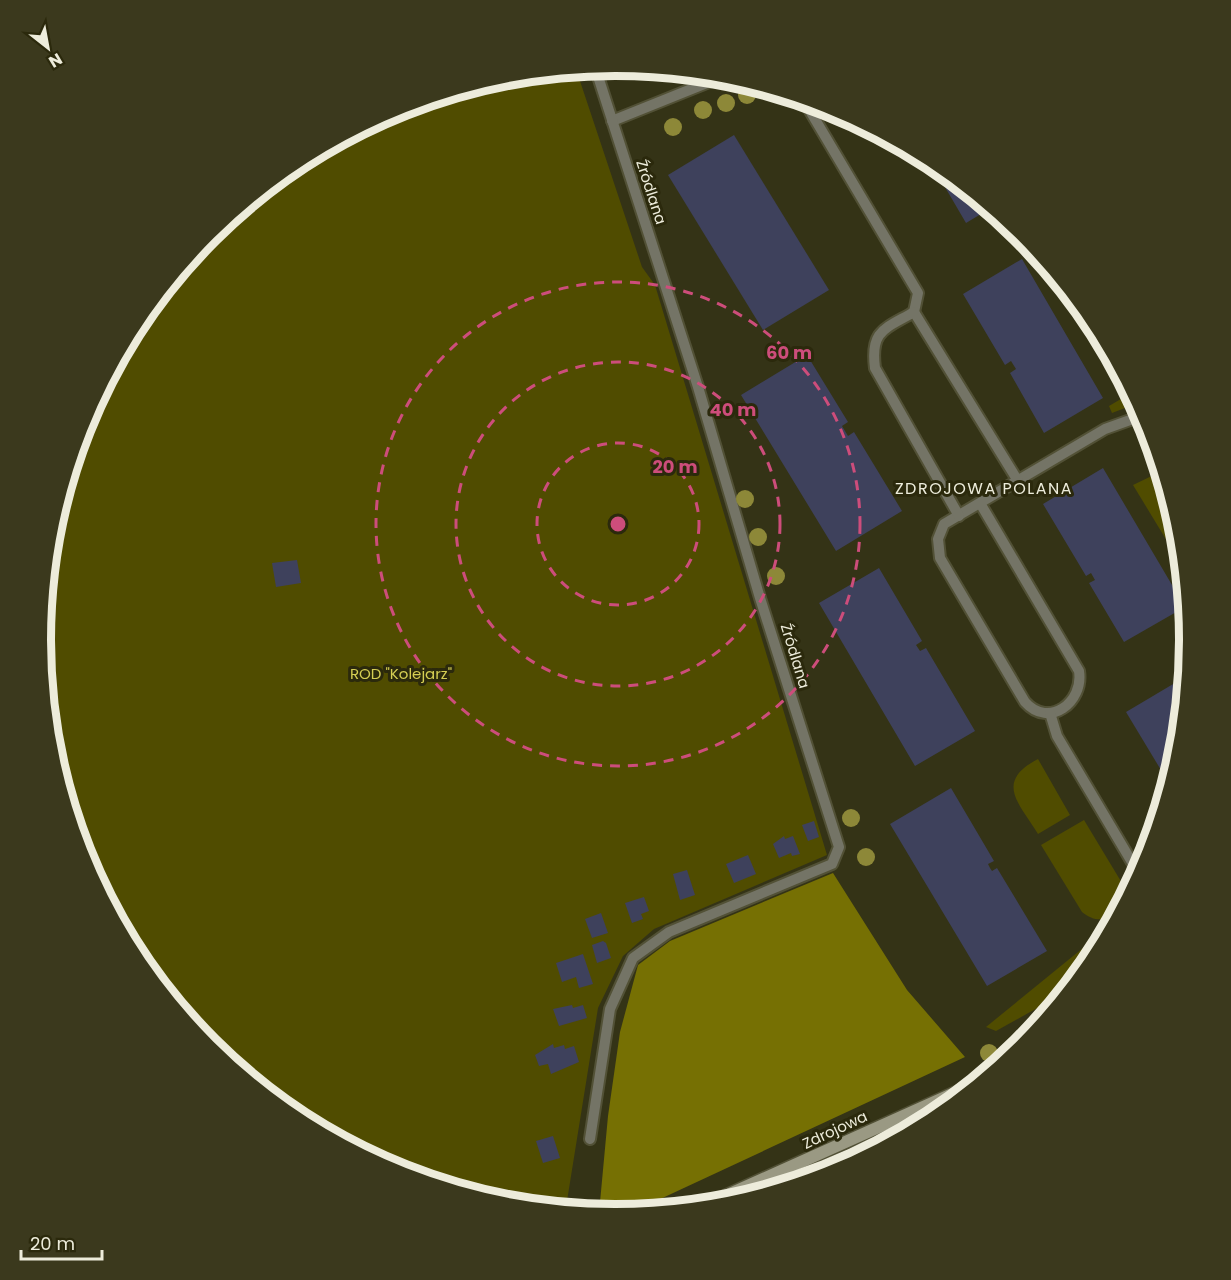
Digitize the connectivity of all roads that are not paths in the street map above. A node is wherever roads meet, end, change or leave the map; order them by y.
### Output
1 (598, 76) edge
2 (707, 83) edge
3 (809, 110) edge
4 (612, 121) junction
5 (915, 312) junction
6 (1135, 418) edge
7 (1018, 481) junction
8 (980, 503) junction
9 (958, 516) junction
10 (1050, 713) junction
11 (1133, 864) edge
12 (947, 1096) edge
13 (590, 1140) dead end
14 (734, 1192) edge

1 - 4 lane, Źródlana
2 - 4 lane
3 - 5 lane
4 - 13 lane, Źródlana
5 - 7 lane
5 - 9 lane
6 - 7 lane
7 - 8 lane
8 - 9 lane
8 - 10 lane
9 - 10 lane
10 - 11 lane
12 - 14 street, Zdrojowa

